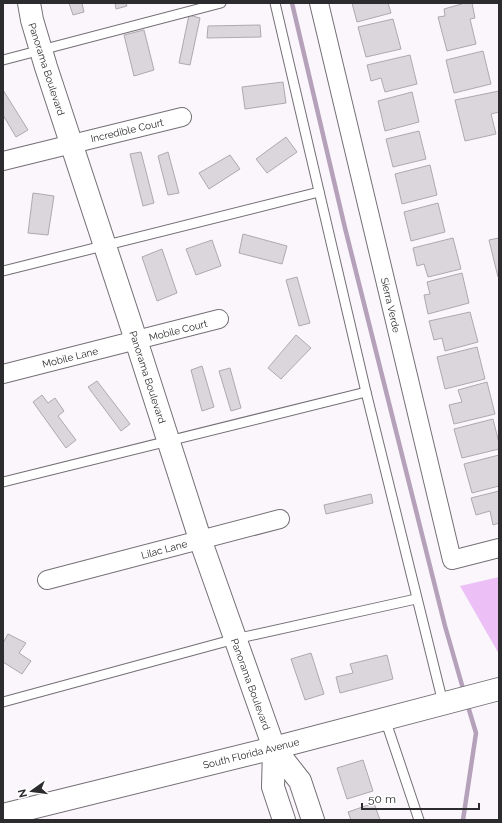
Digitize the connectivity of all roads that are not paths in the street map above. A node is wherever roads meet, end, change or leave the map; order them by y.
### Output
1 (29, 3) edge
2 (221, 3) edge
3 (275, 3) edge
4 (320, 3) edge
5 (41, 51) junction
6 (3, 60) edge
7 (182, 117) dead end
8 (72, 143) junction
9 (3, 161) edge
10 (319, 192) junction
11 (105, 245) junction
12 (3, 271) edge
13 (219, 319) dead end
14 (136, 340) junction
15 (3, 374) edge
16 (366, 392) junction
17 (169, 441) junction
18 (3, 482) edge
19 (280, 519) dead end
20 (200, 539) junction
21 (499, 548) edge
22 (47, 580) dead end
23 (416, 598) junction
24 (235, 639) junction
25 (491, 691) edge
26 (3, 702) edge
27 (445, 703) junction
28 (385, 719) junction
29 (274, 748) junction
30 (31, 815) edge
31 (3, 816) edge
32 (284, 820) edge
33 (313, 820) edge
34 (419, 820) edge

1 - 5 street, Panorama Boulevard
2 - 5 lane
3 - 10 lane
4 - 21 street, Sierra Verde
5 - 6 lane
5 - 8 street, Panorama Boulevard
7 - 8 street, Incredible Court
8 - 9 street, Incredible Court
8 - 11 street, Panorama Boulevard
10 - 11 lane
10 - 16 lane
11 - 12 lane
11 - 14 street, Panorama Boulevard
13 - 14 street, Mobile Court
14 - 15 street, Mobile Lane
14 - 17 street, Panorama Boulevard
16 - 17 lane
16 - 23 lane
17 - 18 lane
17 - 20 street, Panorama Boulevard
19 - 20 street, Lilac Lane
20 - 22 street, Lilac Lane
20 - 24 street, Panorama Boulevard
23 - 24 lane
23 - 27 lane
24 - 26 lane
24 - 29 street, Panorama Boulevard
25 - 27 street, South Florida Avenue
27 - 28 street, South Florida Avenue
28 - 29 street, South Florida Avenue
28 - 34 lane
29 - 30 street, South Florida Avenue
29 - 32 street, Panorama Boulevard
29 - 33 street, Panorama Boulevard
30 - 31 street, South Florida Avenue

